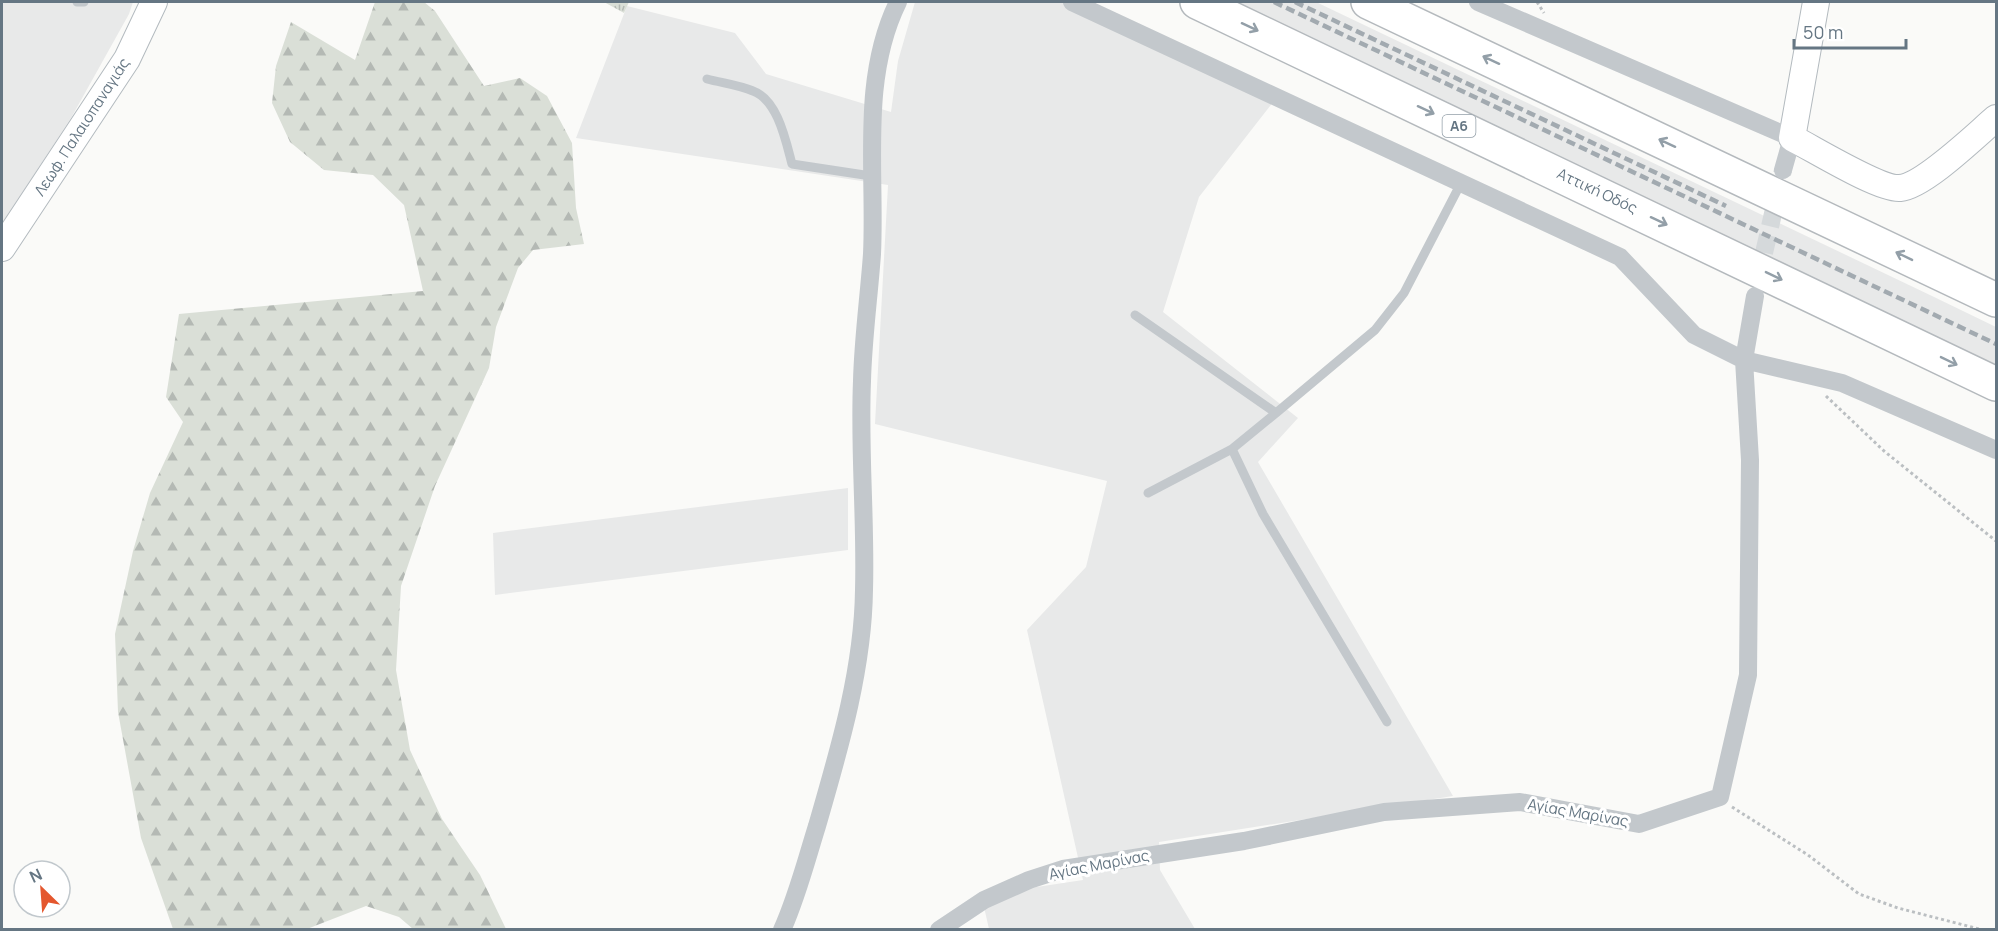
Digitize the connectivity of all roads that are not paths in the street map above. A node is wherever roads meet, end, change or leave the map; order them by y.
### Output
1 (77, 2) edge
2 (84, 2) edge
3 (154, 2) edge
4 (898, 2) edge
5 (1072, 2) edge
6 (1197, 2) edge
7 (1368, 2) edge
8 (1478, 2) edge
9 (1816, 2) edge
10 (707, 79) dead end
11 (1996, 118) edge
12 (1792, 138) junction
13 (1784, 170) tunnel mouth
14 (871, 176) junction
15 (1461, 183) junction
16 (2, 248) edge
17 (1755, 296) tunnel mouth
18 (1996, 300) edge
19 (1135, 315) dead end
20 (1744, 360) junction
21 (1996, 384) edge
22 (1276, 413) junction
23 (1232, 449) junction
24 (1996, 450) edge
25 (1148, 493) dead end
26 (1387, 722) dead end
27 (782, 930) edge
28 (939, 930) edge

1 - 2 lane
3 - 16 street, Λεωφ. Παλαιοπαναγιάς
4 - 14 street
5 - 15 street
6 -> 21 highway, Αττική Οδός / Α6
18 -> 7 highway
8 - 12 street
9 - 12 street
10 - 14 lane
11 - 12 street
12 - 13 street
14 - 27 street
15 - 20 street
15 - 22 lane
17 - 20 street
19 - 22 lane
20 - 24 street
20 - 28 street, Αγίας Μαρίνας
22 - 23 lane
23 - 25 lane
23 - 26 lane

